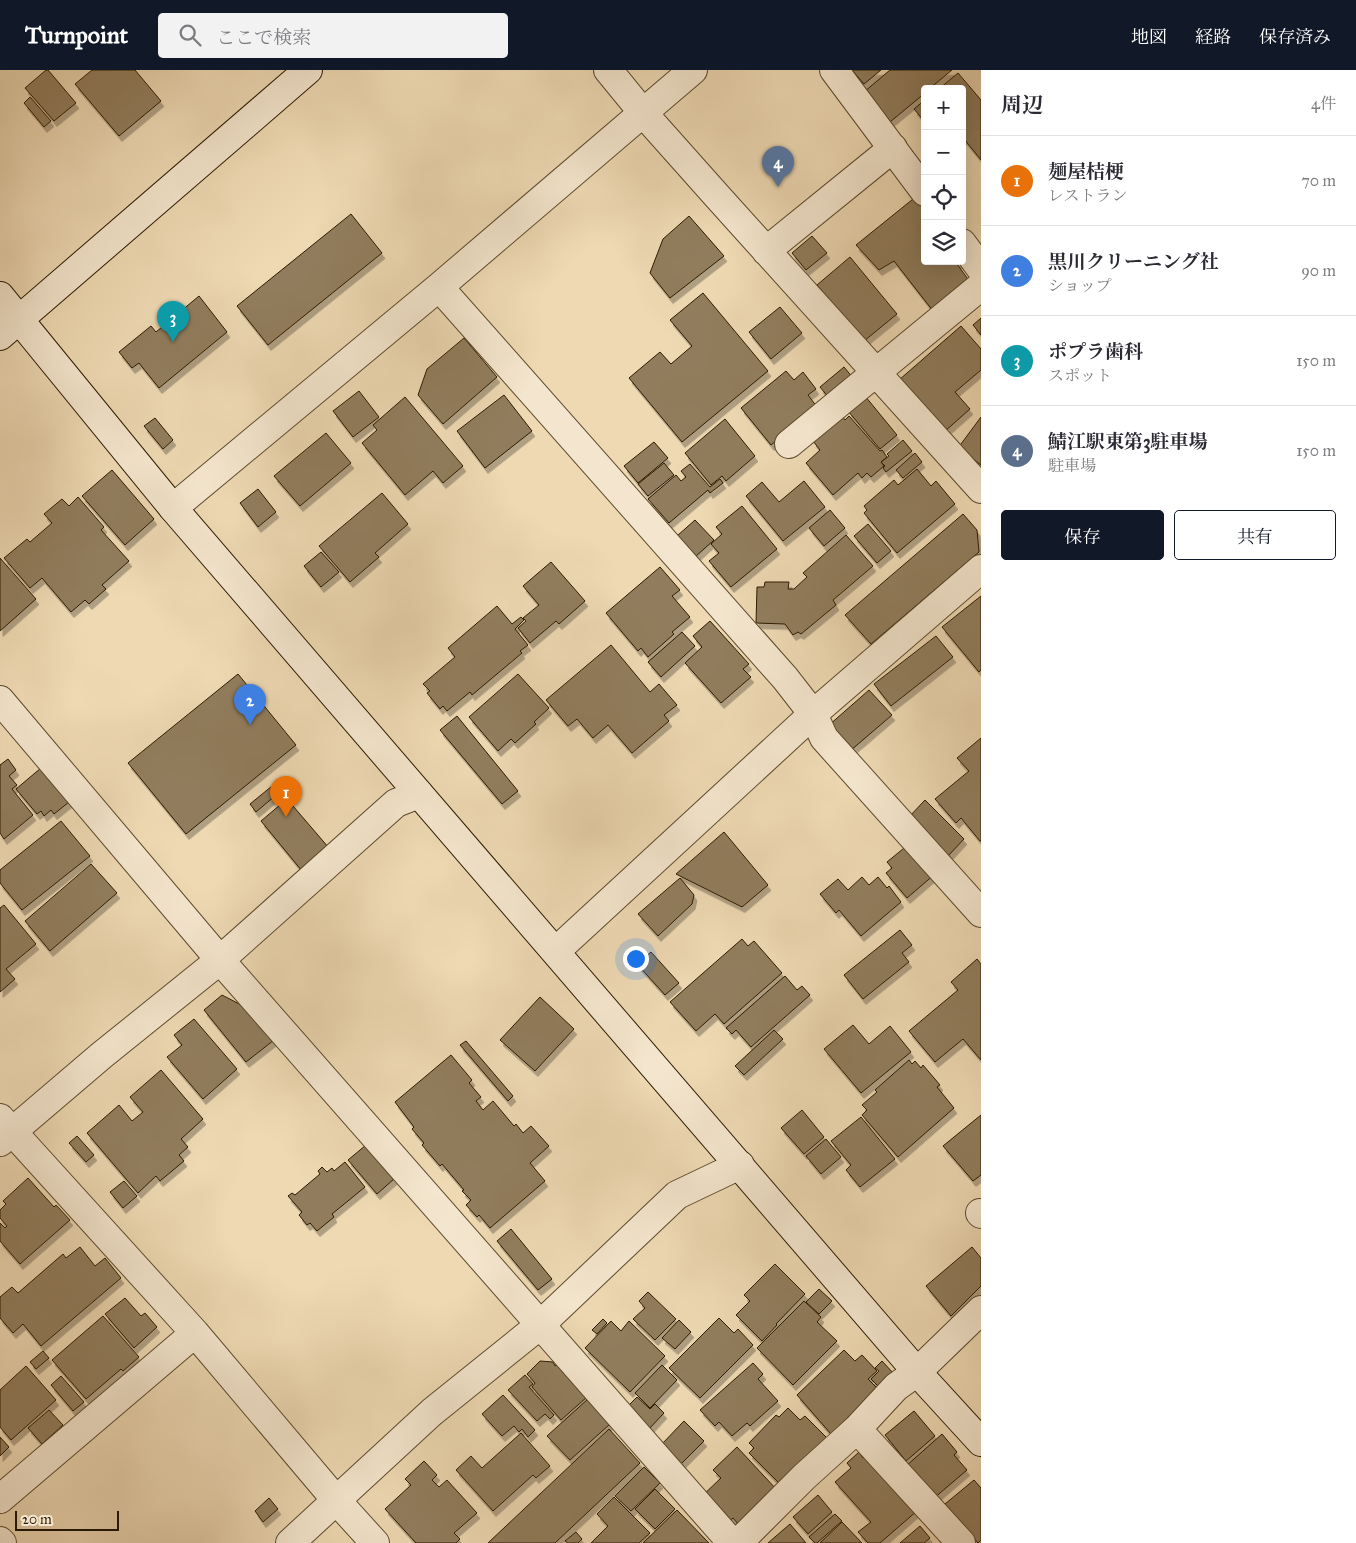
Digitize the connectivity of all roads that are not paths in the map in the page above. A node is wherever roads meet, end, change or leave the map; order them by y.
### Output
1 (308, 70) edge
2 (608, 70) edge
3 (693, 70) edge
4 (834, 70) edge
5 (644, 114) junction
6 (893, 148) junction
7 (921, 186) edge
8 (966, 248) edge
9 (766, 251) junction
10 (981, 269) edge
11 (981, 286) edge
12 (440, 287) junction
13 (0, 296) edge
14 (10, 328) edge
15 (875, 371) junction
16 (789, 444) dead end
17 (981, 489) edge
18 (173, 508) junction
19 (981, 569) edge
20 (0, 700) edge
21 (813, 714) junction
22 (419, 794) junction
23 (981, 913) edge
24 (556, 951) junction
25 (220, 960) junction
26 (4, 1131) edge
27 (740, 1165) junction
28 (981, 1310) edge
29 (540, 1325) junction
30 (195, 1333) junction
31 (917, 1372) junction
32 (857, 1429) junction
33 (981, 1442) edge
34 (0, 1499) edge
35 (336, 1500) junction
36 (290, 1543) edge
37 (375, 1543) edge
38 (732, 1543) edge
39 (738, 1543) edge
40 (961, 1543) edge

1 - 14 street
2 - 5 street
3 - 5 street
4 - 6 street
5 - 9 street
5 - 12 street
6 - 7 street
6 - 9 street
8 - 10 street
9 - 15 street
11 - 15 street
12 - 18 street
12 - 21 street
13 - 14 street
14 - 18 street
15 - 16 street
15 - 17 street
18 - 22 street
19 - 21 street
20 - 25 street
21 - 23 street
21 - 24 street
22 - 24 street
22 - 25 street
24 - 27 street
25 - 26 street
25 - 29 street
26 - 30 street
27 - 29 street
27 - 31 street
28 - 31 street
29 - 35 street
29 - 38 street
30 - 34 street
30 - 35 street
31 - 32 street
31 - 33 street
32 - 39 street
32 - 40 street
35 - 36 street
35 - 37 street

